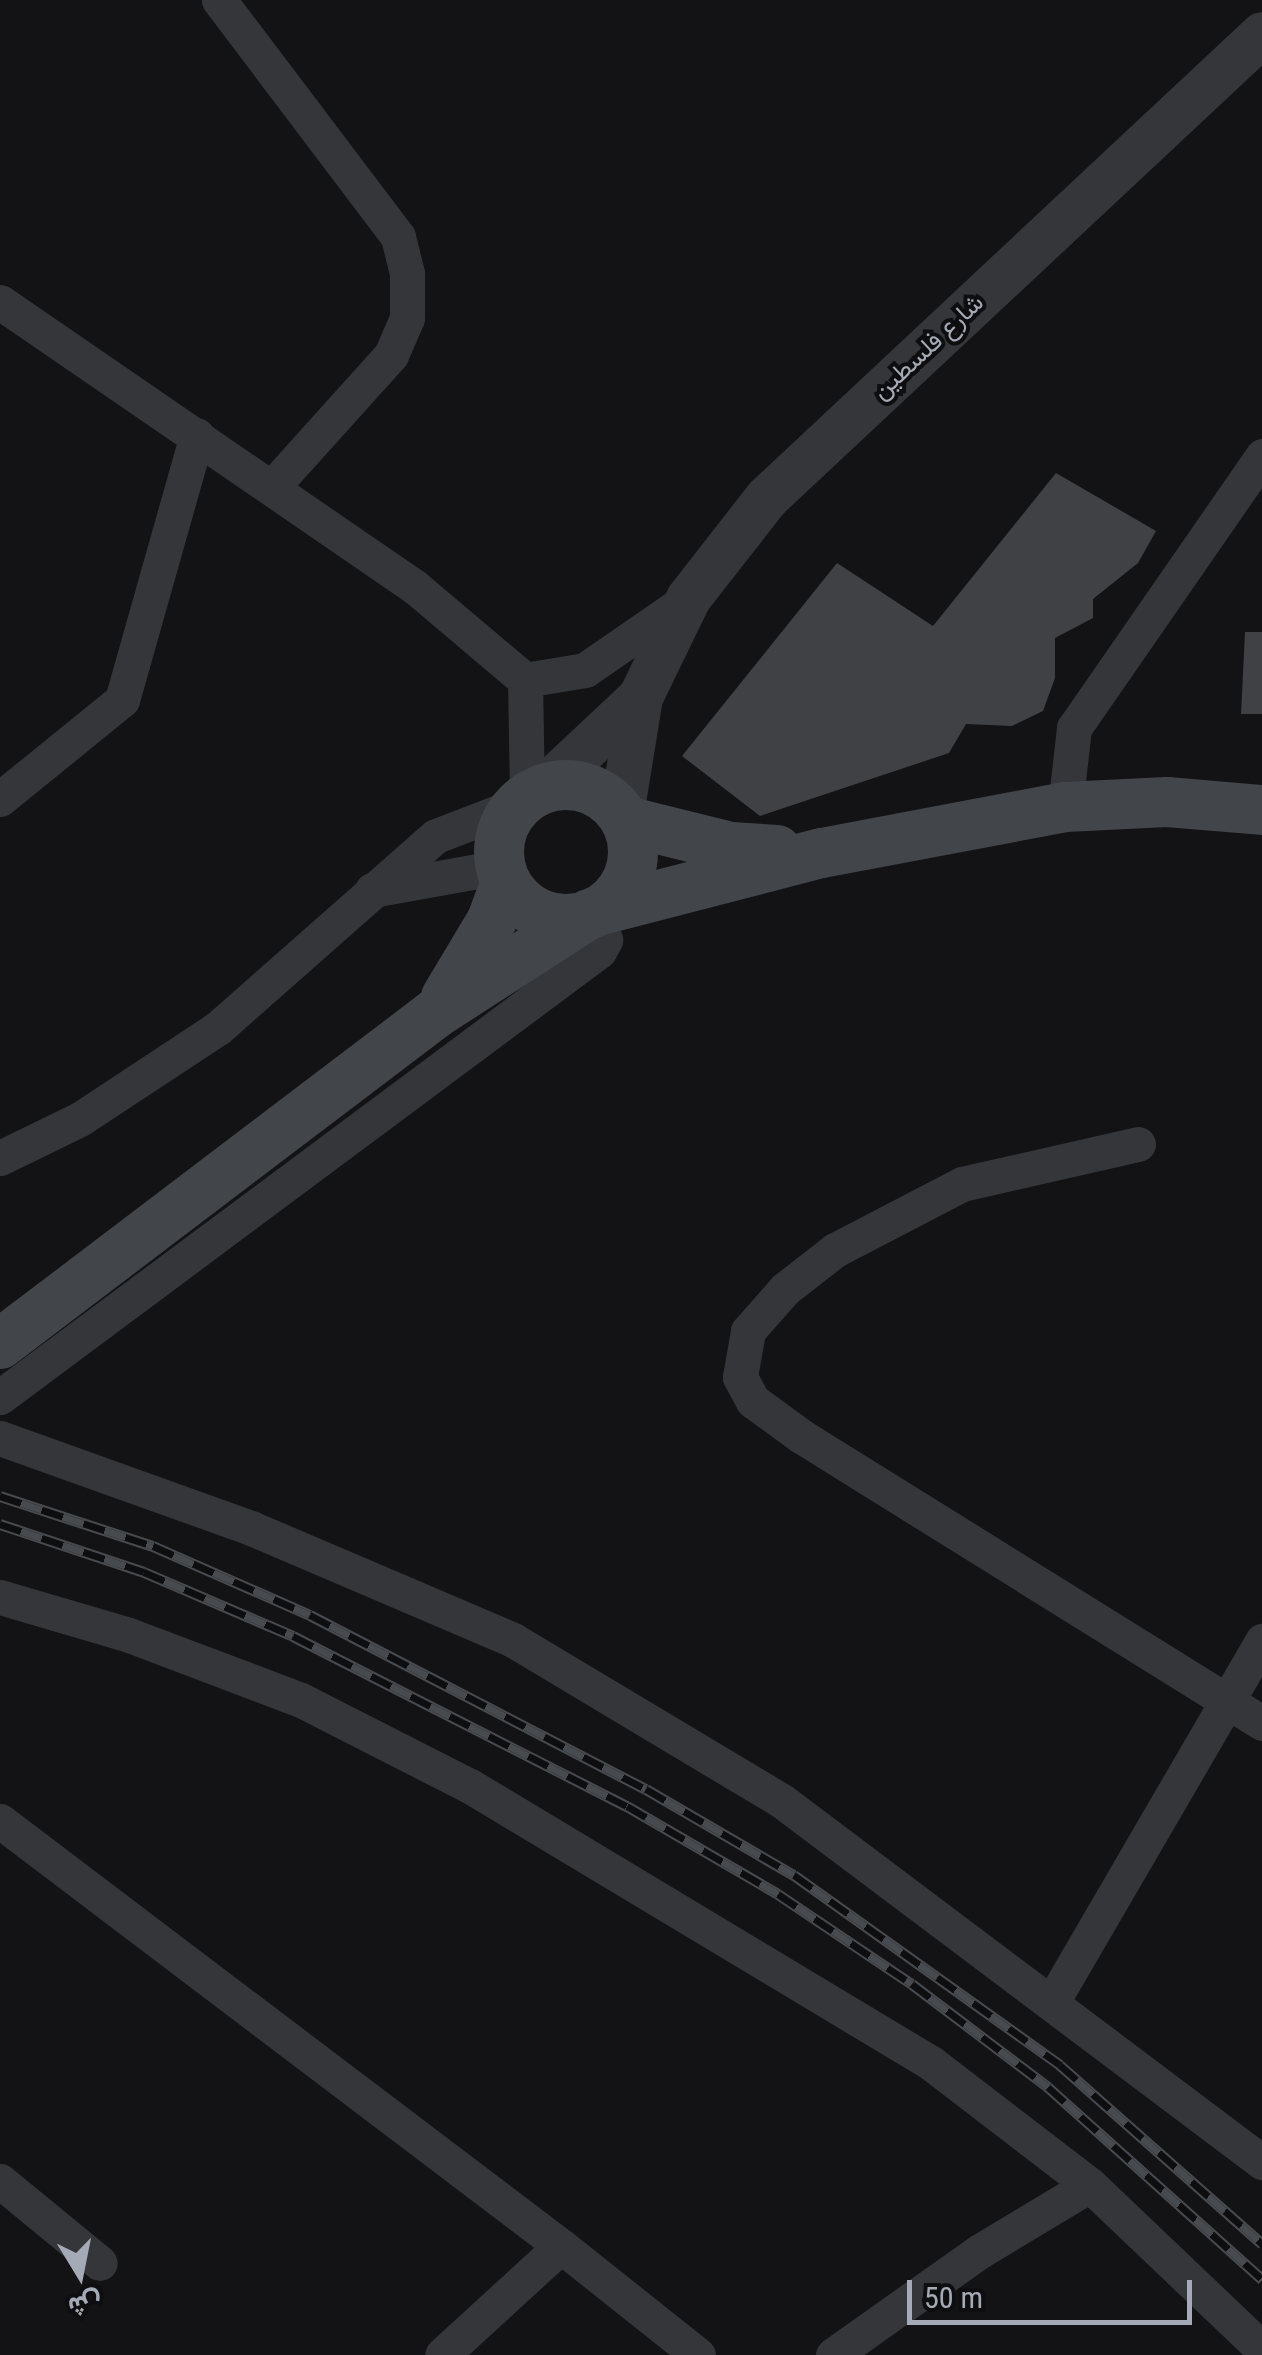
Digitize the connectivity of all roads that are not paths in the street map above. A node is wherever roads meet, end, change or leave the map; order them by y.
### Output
1 (219, 0) edge
2 (1262, 34) edge
3 (0, 302) edge
4 (196, 434) junction
5 (1262, 456) edge
6 (274, 486) junction
7 (688, 598) junction
8 (525, 680) junction
9 (640, 696) junction
10 (529, 796) junction
11 (0, 798) edge
12 (1065, 807) junction
13 (1262, 810) edge
14 (624, 817) junction
15 (822, 853) junction
16 (503, 874) junction
17 (372, 890) junction
18 (593, 913) junction
19 (436, 1012) junction
20 (1138, 1144) dead end
21 (0, 1158) edge
22 (0, 1344) edge
23 (0, 1396) edge
24 (0, 1438) edge
25 (0, 1597) edge
26 (1262, 1641) edge
27 (1230, 1700) junction
28 (1262, 1723) edge
29 (4, 1832) edge
30 (1052, 2002) junction
31 (1262, 2162) edge
32 (0, 2180) edge
33 (1090, 2184) junction
34 (561, 2246) junction
35 (100, 2263) dead end
36 (1262, 2349) edge
37 (442, 2355) edge
38 (698, 2355) edge
39 (833, 2355) edge

1 - 6 street
2 - 7 street, شارع فلسطين
3 - 4 street
4 - 6 street
4 - 11 street
5 - 12 street
6 - 8 street
7 - 8 street
7 - 9 street, شارع فلسطين
8 - 10 street
9 - 10 street
9 - 14 street
10 - 14 main road
10 - 16 main road
10 - 17 street
12 - 13 main road
12 - 15 main road
14 - 15 main road
14 - 18 main road
15 - 18 main road
16 - 17 street
16 - 18 main road
16 - 19 main road
17 - 21 street
18 - 19 main road
18 - 23 street
19 - 22 main road
20 - 27 street
24 - 30 street
25 - 33 street
26 - 27 street
27 - 28 street
27 - 30 street
29 - 34 street
30 - 31 street
32 - 35 street
33 - 36 street
33 - 39 street
34 - 37 street
34 - 38 street

